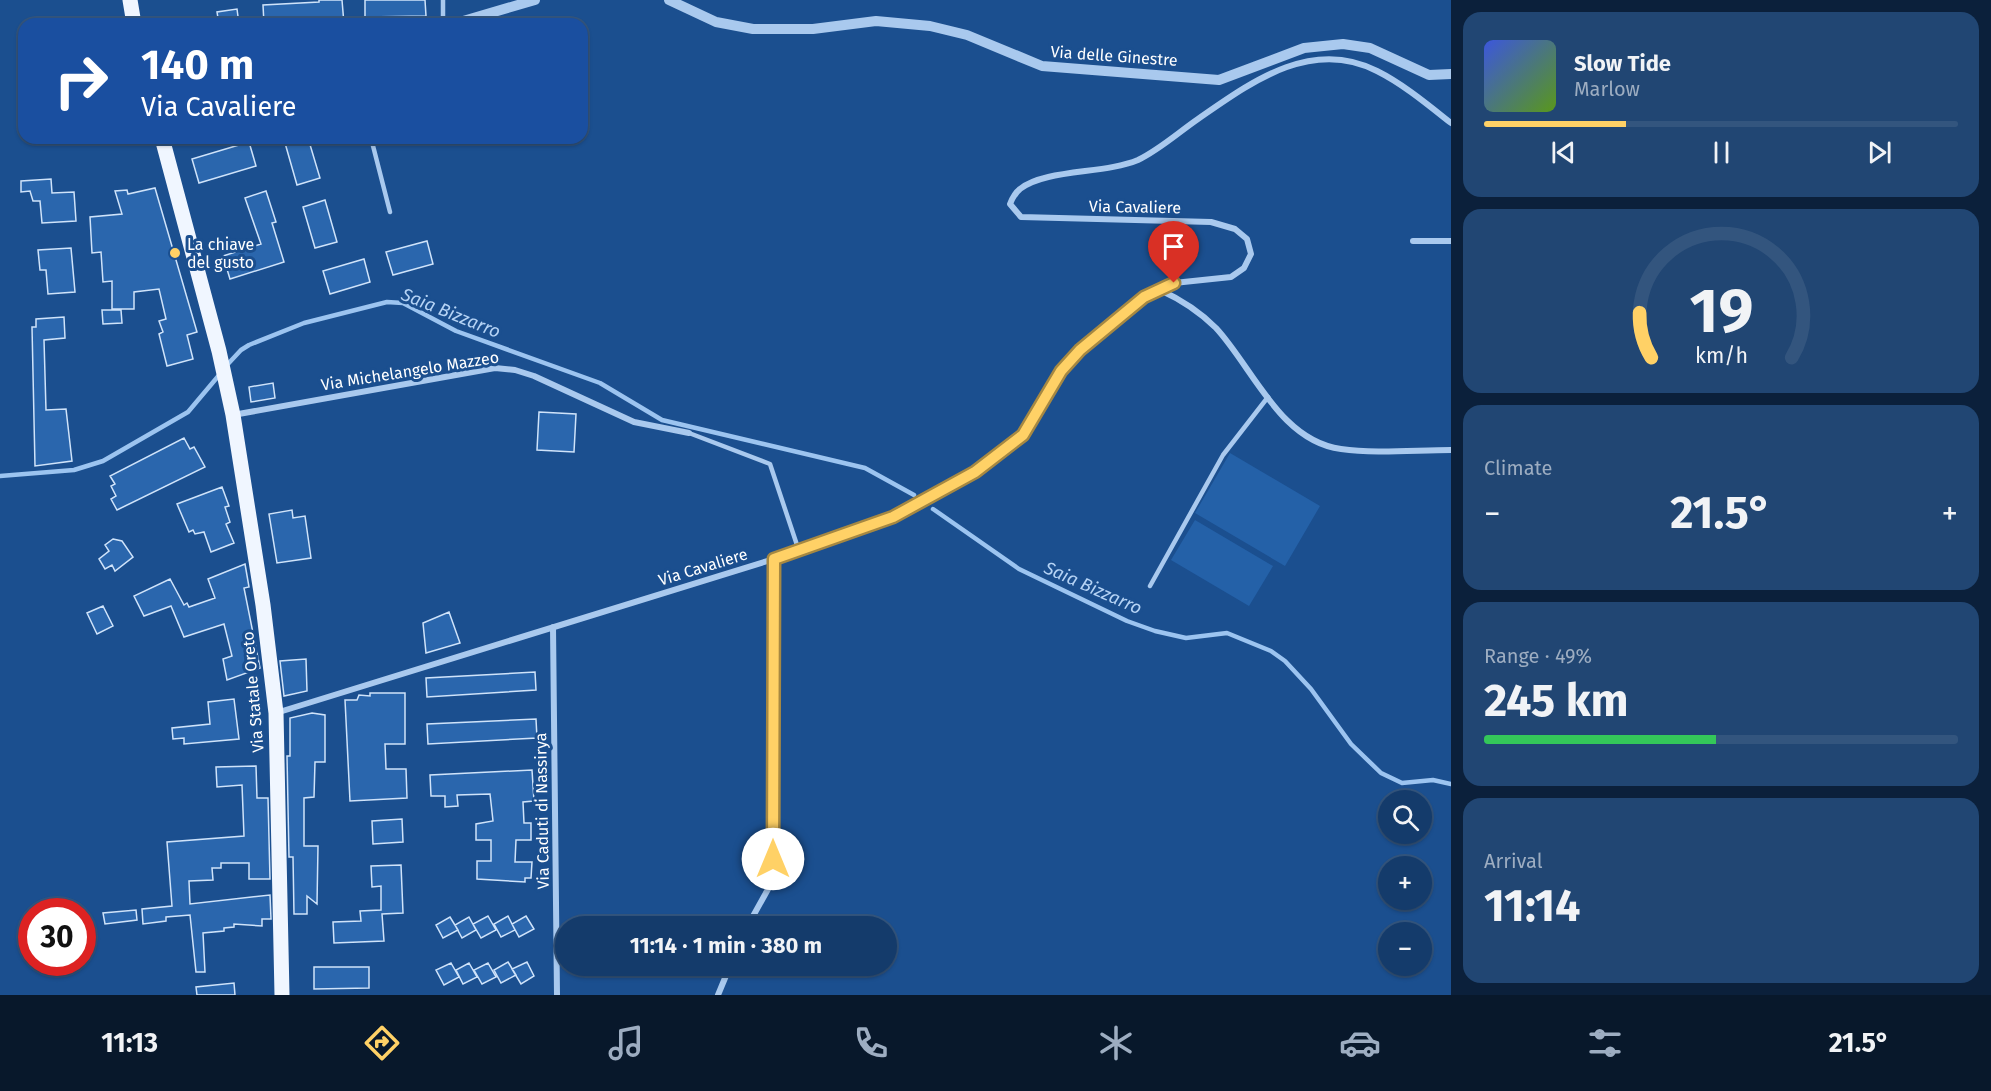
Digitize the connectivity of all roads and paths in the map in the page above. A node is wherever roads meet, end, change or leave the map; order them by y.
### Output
1 (130, 0) edge
2 (443, 0) edge
3 (535, 0) edge
4 (669, 0) edge
5 (133, 18) edge
6 (443, 18) edge
7 (474, 18) edge
8 (1451, 74) edge
9 (1451, 123) edge
10 (164, 144) edge
11 (373, 144) edge
12 (390, 212) dead end
13 (1413, 241) dead end
14 (1451, 241) edge
15 (1160, 290) junction
16 (1268, 397) junction
17 (233, 415) junction
18 (689, 433) joint
19 (1451, 450) edge
20 (799, 551) junction
21 (774, 559) junction
22 (1150, 586) dead end
23 (553, 627) junction
24 (276, 713) junction
25 (753, 916) edge
26 (726, 976) edge
27 (282, 995) edge
28 (557, 995) edge
29 (718, 995) edge

1 - 5 main road
2 - 6 lane
3 - 7 street
4 - 8 street, Via delle Ginestre
9 - 15 street, Via Cavaliere
10 - 17 main road, Via Statale Oreto
11 - 12 lane
13 - 14 street
15 - 16 street
15 - 20 street, Via Cavaliere
16 - 19 street
16 - 22 lane
17 - 18 street, Via Michelangelo Mazzeo
17 - 24 main road, Via Statale Oreto
18 - 20 lane
20 - 21 street, Via Cavaliere
21 - 23 street, Via Cavaliere
21 - 25 street
23 - 24 street, Via Cavaliere
23 - 28 street, Via Caduti di Nassirya
24 - 27 main road, Via Statale Oreto
26 - 29 street

